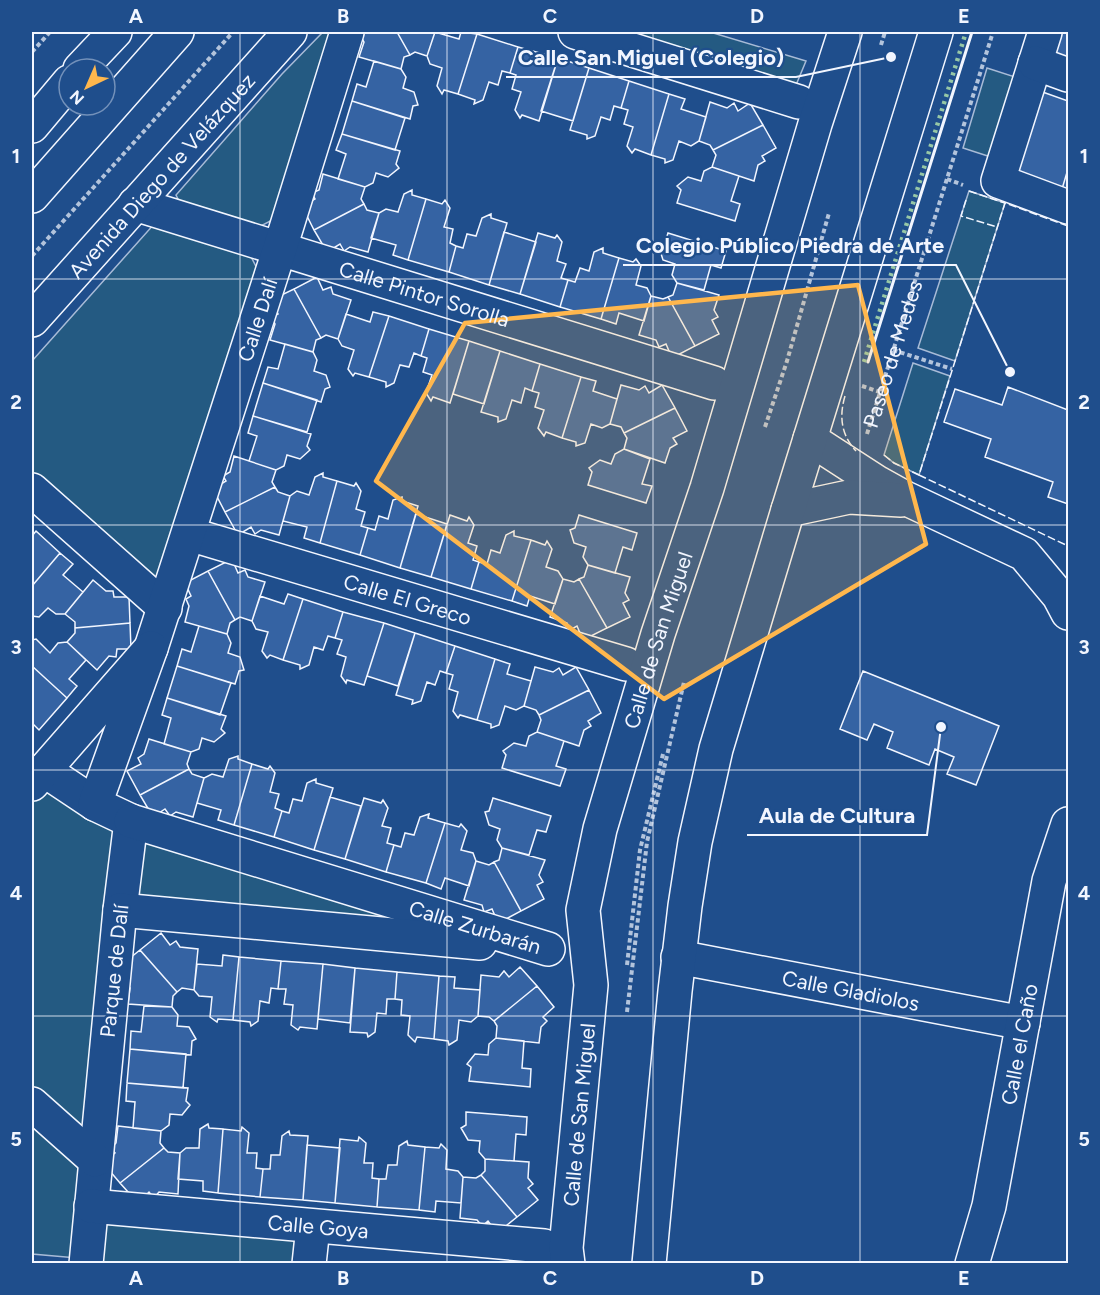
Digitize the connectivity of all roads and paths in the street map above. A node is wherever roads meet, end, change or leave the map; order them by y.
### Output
1 (50, 32) edge
2 (115, 32) edge
3 (174, 32) edge
4 (233, 32) edge
5 (290, 32) edge
6 (347, 32) edge
7 (574, 32) edge
8 (845, 32) edge
9 (936, 32) edge
10 (993, 32) edge
11 (1045, 32) edge
12 (32, 52) edge
13 (91, 57) edge
14 (1035, 63) junction
15 (1068, 75) edge
16 (57, 96) edge
17 (799, 102) dead end
18 (32, 126) edge
19 (32, 196) edge
20 (135, 204) junction
21 (1068, 207) edge
22 (280, 248) junction
23 (32, 256) edge
24 (32, 320) edge
25 (893, 350) junction
26 (777, 358) dead end
27 (798, 365) dead end
28 (952, 369) dead end
29 (714, 383) dead end
30 (810, 439) junction
31 (865, 439) dead end
32 (32, 490) edge
33 (910, 501) junction
34 (788, 510) junction
35 (189, 534) junction
36 (1065, 600) edge
37 (165, 608) junction
38 (150, 648) junction
39 (626, 664) dead end
40 (38, 777) edge
41 (95, 804) junction
42 (131, 821) junction
43 (1068, 824) edge
44 (1059, 885) edge
45 (120, 910) junction
46 (678, 957) junction
47 (1023, 1023) junction
48 (32, 1104) edge
49 (95, 1160) junction
50 (91, 1206) junction
51 (314, 1227) junction
52 (556, 1255) edge
53 (86, 1263) edge
54 (309, 1263) edge
55 (649, 1263) edge
56 (972, 1263) edge

1 - 12 path
2 - 13 street
3 - 19 street
4 - 23 path
5 - 20 street, Avenida Diego de Velázquez
6 - 22 street, Calle Dalí
7 - 17 street
8 - 52 street, Calle de San Miguel
9 - 30 street
10 - 25 path, Paseo de Medes
11 - 14 street
14 - 15 street
14 - 21 street
16 - 18 street
20 - 22 street, Calle Pintor Sorolla
20 - 24 street, Avenida Diego de Velázquez
22 - 29 street, Calle Pintor Sorolla
22 - 35 street, Calle Dalí
25 - 28 path
25 - 31 path, Paseo de Medes
26 - 27 path
30 - 33 street
30 - 34 street
32 - 37 street
33 - 34 street
33 - 36 street
34 - 46 street
35 - 37 street, Calle Dalí
35 - 39 street, Calle El Greco
37 - 38 street
38 - 40 street
38 - 41 street
40 - 41 street
41 - 42 street
42 - 45 street, Parque de Dalí
42 - 45 street, Calle Zurbarán
43 - 44 street, Calle el Caño
44 - 47 street, Calle el Caño
45 - 49 street, Parque de Dalí
46 - 47 street, Calle Gladiolos
46 - 55 street
47 - 56 street, Calle el Caño
48 - 49 street
49 - 50 street, Parque de Dalí
50 - 51 street, Calle Goya
50 - 53 street, Parque de Dalí
51 - 52 street, Calle Goya
51 - 54 street

